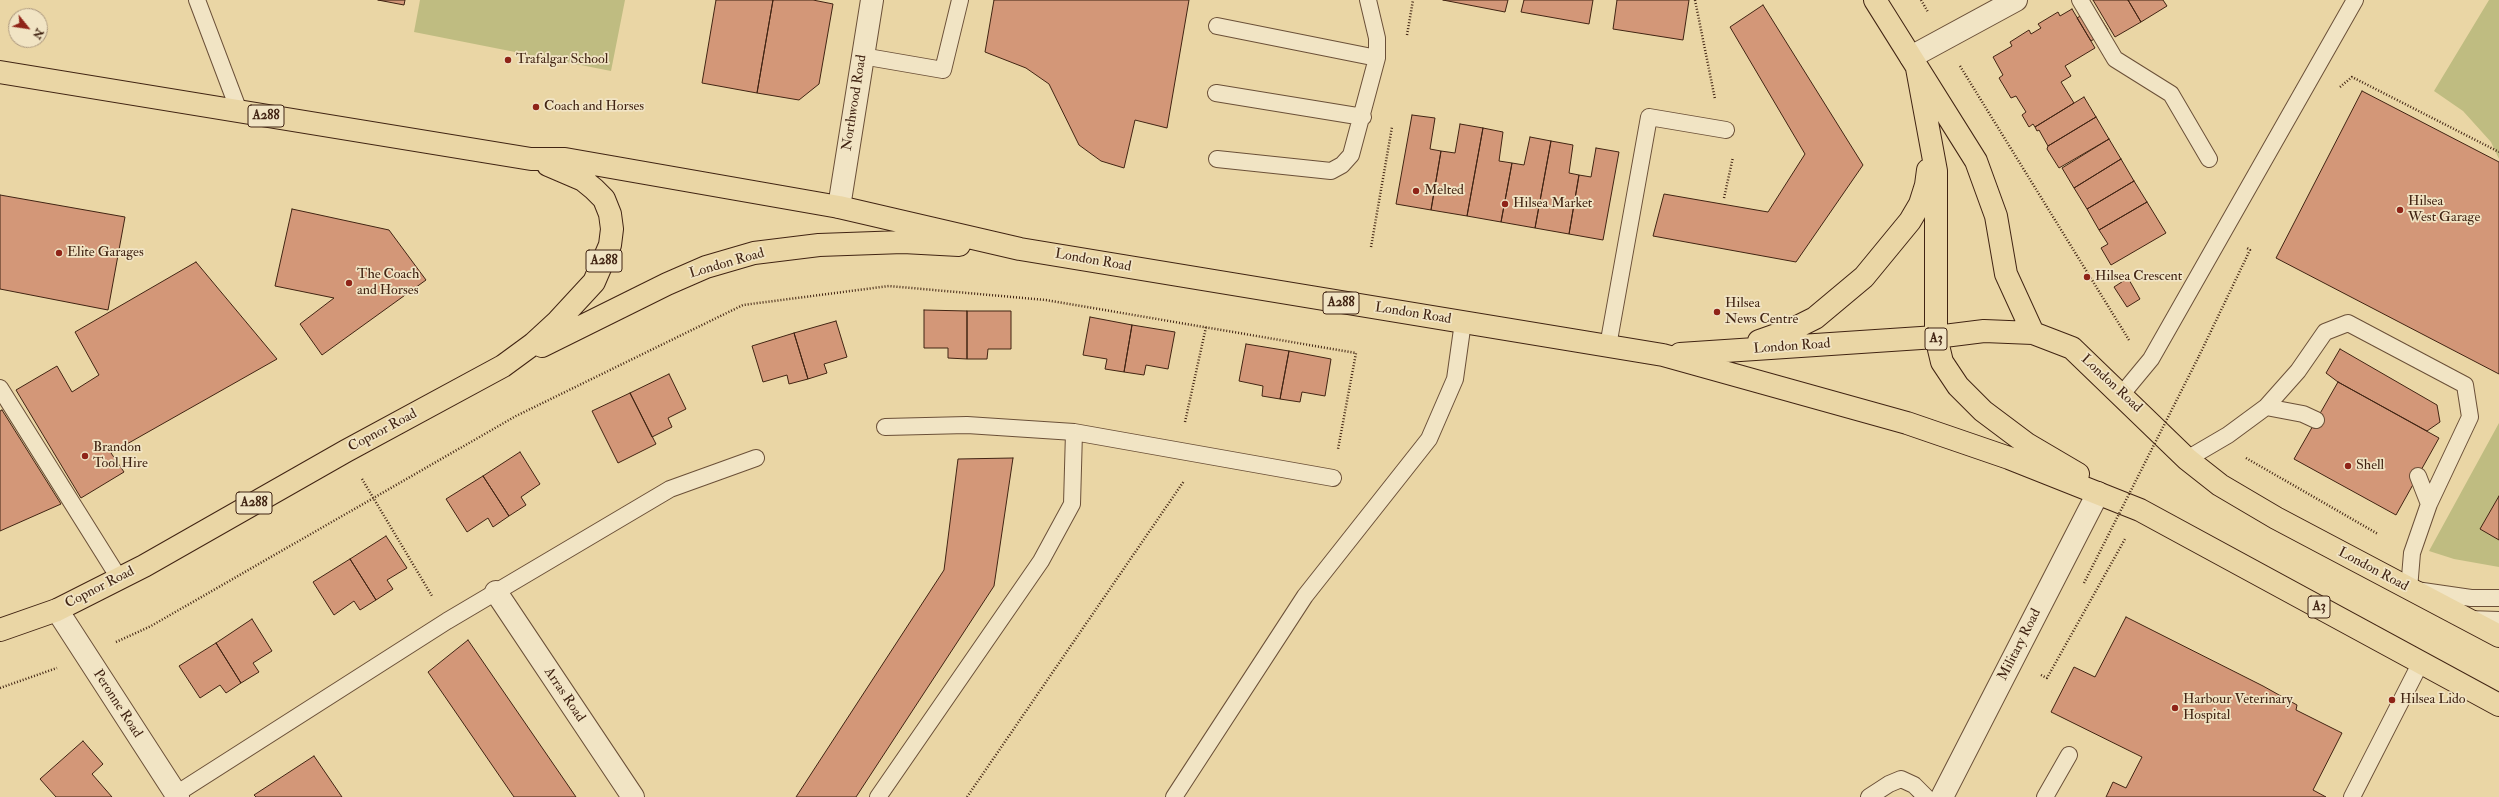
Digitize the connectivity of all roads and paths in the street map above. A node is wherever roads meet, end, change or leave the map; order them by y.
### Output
1 (197, 0) edge
2 (872, 0) edge
3 (960, 0) edge
4 (1368, 0) edge
5 (1876, 0) edge
6 (2016, 0) edge
7 (2080, 0) edge
8 (2355, 0) edge
9 (1217, 26) dead end
10 (862, 56) junction
11 (1377, 58) junction
12 (1914, 62) junction
13 (0, 72) edge
14 (1216, 93) dead end
15 (2334, 93) dead end
16 (239, 111) junction
17 (1362, 117) junction
18 (1726, 130) dead end
19 (1930, 136) junction
20 (2499, 152) edge
21 (531, 159) junction
22 (1217, 159) dead end
23 (2209, 159) dead end
24 (839, 207) junction
25 (1020, 249) junction
26 (1463, 322) junction
27 (1206, 327) junction
28 (2033, 333) junction
29 (1936, 337) junction
30 (1608, 346) junction
31 (1663, 355) junction
32 (2199, 356) dead end
33 (503, 366) junction
34 (0, 388) edge
35 (2122, 394) junction
36 (2266, 407) junction
37 (2316, 420) dead end
38 (885, 427) dead end
39 (1074, 432) junction
40 (346, 451) junction
41 (1179, 452) junction
42 (756, 458) dead end
43 (2187, 459) junction
44 (2418, 476) dead end
45 (1333, 478) joint
46 (2098, 493) junction
47 (374, 499) junction
48 (2429, 504) junction
49 (2140, 510) junction
50 (119, 578) junction
51 (2409, 589) junction
52 (2080, 590) dead end
53 (496, 592) junction
54 (2499, 598) edge
55 (57, 610) junction
56 (2464, 619) junction
57 (2499, 620) edge
58 (447, 621) junction
59 (0, 630) edge
60 (2499, 636) edge
61 (86, 656) junction
62 (2421, 662) junction
63 (2034, 672) dead end
64 (0, 688) edge
65 (2499, 704) edge
66 (2069, 755) dead end
67 (177, 796) edge
68 (1939, 796) edge
69 (633, 797) edge
70 (878, 797) edge
71 (967, 797) edge
72 (1174, 797) edge
73 (1869, 797) edge
74 (2045, 797) edge
75 (2352, 797) edge

1 - 16 lane
2 - 10 street, Northwood Road
3 - 10 lane
4 - 11 lane
5 - 12 main road, A3
6 - 12 street
7 - 23 lane
8 - 35 lane
9 - 11 lane
10 - 24 street, Northwood Road
11 - 17 lane
12 - 19 main road, A3
12 - 28 main road, A3
13 - 16 main road, A288
14 - 17 lane
15 - 20 path
16 - 21 main road, A288
17 - 22 lane
18 - 30 lane
19 - 29 main road, A3
19 - 31 main road, London Road
21 - 24 main road, London Road
21 - 33 main road, Copnor Road / A288
24 - 25 main road, London Road
25 - 26 main road, London Road / A288
25 - 33 main road, London Road
26 - 30 main road, London Road / A288
26 - 72 lane
27 - 41 path
27 - 45 path
27 - 47 path
28 - 29 main road, London Road
28 - 35 main road, London Road
29 - 31 main road, London Road
29 - 49 main road, A3
30 - 31 main road, London Road / A288
31 - 46 main road, London Road
32 - 52 path, bridge
33 - 40 main road, Copnor Road / A288
34 - 50 lane
35 - 43 main road, London Road
36 - 37 lane
36 - 43 lane
36 - 48 lane
38 - 39 lane
39 - 41 lane
39 - 70 lane
40 - 47 path
40 - 50 main road, Copnor Road / A288
41 - 45 lane
41 - 71 path
42 - 53 lane
43 - 51 main road, London Road
44 - 48 lane
46 - 49 main road, London Road
46 - 68 street, Military Road
47 - 58 path
47 - 61 path
48 - 51 lane
49 - 62 main road, London Road / A3
49 - 63 path
50 - 55 main road, Copnor Road / A288
51 - 54 lane
51 - 56 main road, London Road
53 - 58 lane
53 - 69 street, Arras Road
55 - 59 main road, Copnor Road / A288
55 - 61 street, Peronne Road
56 - 57 lane
56 - 60 main road, London Road
58 - 67 lane
61 - 64 path
61 - 67 street, Peronne Road
62 - 65 main road, London Road / A3
62 - 75 lane
66 - 74 lane
68 - 73 lane

